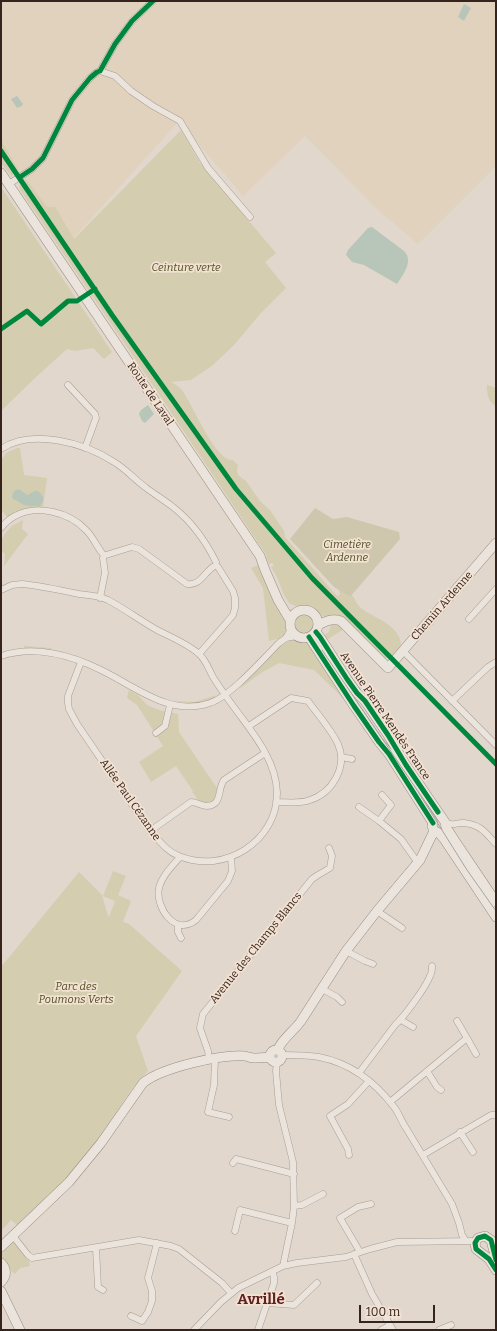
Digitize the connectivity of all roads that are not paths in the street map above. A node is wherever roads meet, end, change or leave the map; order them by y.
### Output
1 (153, 1) edge
2 (100, 71) junction
3 (1, 173) edge
4 (9, 184) junction
5 (250, 217) dead end
6 (68, 385) dead end
7 (85, 448) junction
8 (1, 450) edge
9 (1, 528) edge
10 (496, 543) edge
11 (103, 555) junction
12 (263, 559) junction
13 (216, 565) junction
14 (1, 590) edge
15 (495, 594) edge
16 (100, 598) junction
17 (298, 611) junction
18 (469, 619) dead end
19 (292, 628) junction
20 (315, 628) junction
21 (402, 651) junction
22 (199, 654) junction
23 (1, 656) edge
24 (81, 662) junction
25 (496, 662) edge
26 (225, 694) junction
27 (452, 701) junction
28 (170, 705) junction
29 (249, 726) junction
30 (156, 733) dead end
31 (496, 746) edge
32 (265, 753) junction
33 (341, 757) junction
34 (352, 759) dead end
35 (382, 795) dead end
36 (276, 802) junction
37 (359, 807) dead end
38 (379, 821) junction
39 (445, 823) junction
40 (435, 829) junction
41 (150, 831) junction
42 (496, 844) edge
43 (329, 848) dead end
44 (180, 856) junction
45 (231, 858) junction
46 (418, 863) junction
47 (496, 902) edge
48 (377, 911) junction
49 (496, 917) edge
50 (178, 925) junction
51 (402, 928) dead end
52 (181, 938) dead end
53 (346, 951) junction
54 (373, 964) dead end
55 (432, 966) dead end
56 (322, 989) junction
57 (342, 1002) dead end
58 (401, 1020) junction
59 (457, 1021) dead end
60 (413, 1027) dead end
61 (468, 1038) junction
62 (476, 1054) dead end
63 (276, 1055) junction
64 (212, 1059) junction
65 (427, 1071) junction
66 (359, 1073) junction
67 (369, 1081) junction
68 (441, 1090) dead end
69 (390, 1102) junction
70 (496, 1115) edge
71 (229, 1117) dead end
72 (460, 1132) junction
73 (473, 1152) dead end
74 (349, 1155) dead end
75 (423, 1155) junction
76 (233, 1163) dead end
77 (294, 1174) junction
78 (323, 1194) dead end
79 (371, 1204) dead end
80 (294, 1206) junction
81 (292, 1223) junction
82 (459, 1225) junction
83 (235, 1231) dead end
84 (13, 1236) junction
85 (493, 1238) edge
86 (466, 1241) junction
87 (456, 1242) junction
88 (157, 1243) junction
89 (1, 1247) edge
90 (478, 1247) junction
91 (96, 1248) junction
92 (357, 1253) junction
93 (496, 1260) edge
94 (1, 1263) edge
95 (283, 1266) junction
96 (272, 1270) junction
97 (496, 1270) edge
98 (2, 1281) edge
99 (317, 1283) dead end
100 (102, 1290) dead end
101 (2, 1293) edge
102 (231, 1293) junction
103 (267, 1303) junction
104 (131, 1316) dead end
105 (452, 1325) dead end
106 (392, 1327) edge
107 (20, 1330) edge
108 (194, 1330) edge
109 (258, 1330) edge
110 (382, 1330) edge
111 (439, 1330) edge

1 - 2 street
2 - 4 street
2 - 5 street
3 - 4 main road, Route de Laval
4 - 12 main road, Route de Laval
6 - 7 street
7 - 8 street
7 - 13 street
9 - 11 street
10 - 21 main road, Chemin Ardenne
11 - 13 street
11 - 16 street
12 - 17 main road, Route de Laval
12 - 19 main road, Route de Laval
13 - 22 street
14 - 16 street
15 - 18 street
16 - 22 street
17 - 19 main road
17 - 20 main road
19 - 20 main road
19 - 26 street
20 - 21 main road, Chemin Ardenne
20 - 39 main road, Avenue Pierre Mendès France
20 - 40 main road, Avenue Pierre Mendès France
21 - 27 street
22 - 26 street, Allée Paul Cézanne
23 - 24 street
24 - 28 street
24 - 41 street, Allée Paul Cézanne
25 - 27 street
26 - 28 street
26 - 29 street, Allée Paul Cézanne
27 - 31 street
28 - 30 street
29 - 32 street, Allée Paul Cézanne
29 - 33 street
32 - 36 street, Allée Paul Cézanne
32 - 41 street
33 - 34 street
33 - 36 street
35 - 38 street
36 - 45 street, Allée Paul Cézanne
37 - 38 street
38 - 46 street
39 - 40 main road
39 - 40 main road
39 - 42 street
39 - 47 main road, Avenue Pierre Mendès France
40 - 46 main road
40 - 49 main road, Avenue Pierre Mendès France
41 - 44 street, Allée Paul Cézanne
43 - 64 street, Avenue des Champs Blancs
44 - 45 street, Allée Paul Cézanne
44 - 50 street
45 - 50 street
46 - 48 main road
48 - 51 street
48 - 53 main road
50 - 52 street
53 - 54 street
53 - 56 main road
55 - 58 street
56 - 57 street
56 - 63 main road
58 - 60 street
58 - 66 street
59 - 61 street
61 - 62 street
61 - 65 street
63 - 64 main road
63 - 66 street
63 - 77 street
64 - 71 street
64 - 84 main road
65 - 68 street
65 - 69 street
66 - 67 street
67 - 69 street
67 - 74 street
69 - 75 street
70 - 72 street
72 - 73 street
72 - 75 street
75 - 82 street
76 - 77 street
77 - 80 street
78 - 80 street
79 - 92 street
80 - 81 street
81 - 83 street
81 - 95 street
82 - 86 street
82 - 87 street
84 - 89 main road
84 - 91 street
85 - 90 main road
85 - 90 main road
85 - 93 main road
86 - 87 street
86 - 90 street
87 - 90 street
87 - 92 street
88 - 91 street
88 - 102 street
88 - 104 street
90 - 97 main road
91 - 100 street
92 - 95 street
92 - 106 street
94 - 98 main road
95 - 96 street
96 - 102 street
96 - 103 street
98 - 101 main road
99 - 103 street
101 - 107 main road
102 - 108 street
103 - 109 street
105 - 111 street
106 - 110 street

